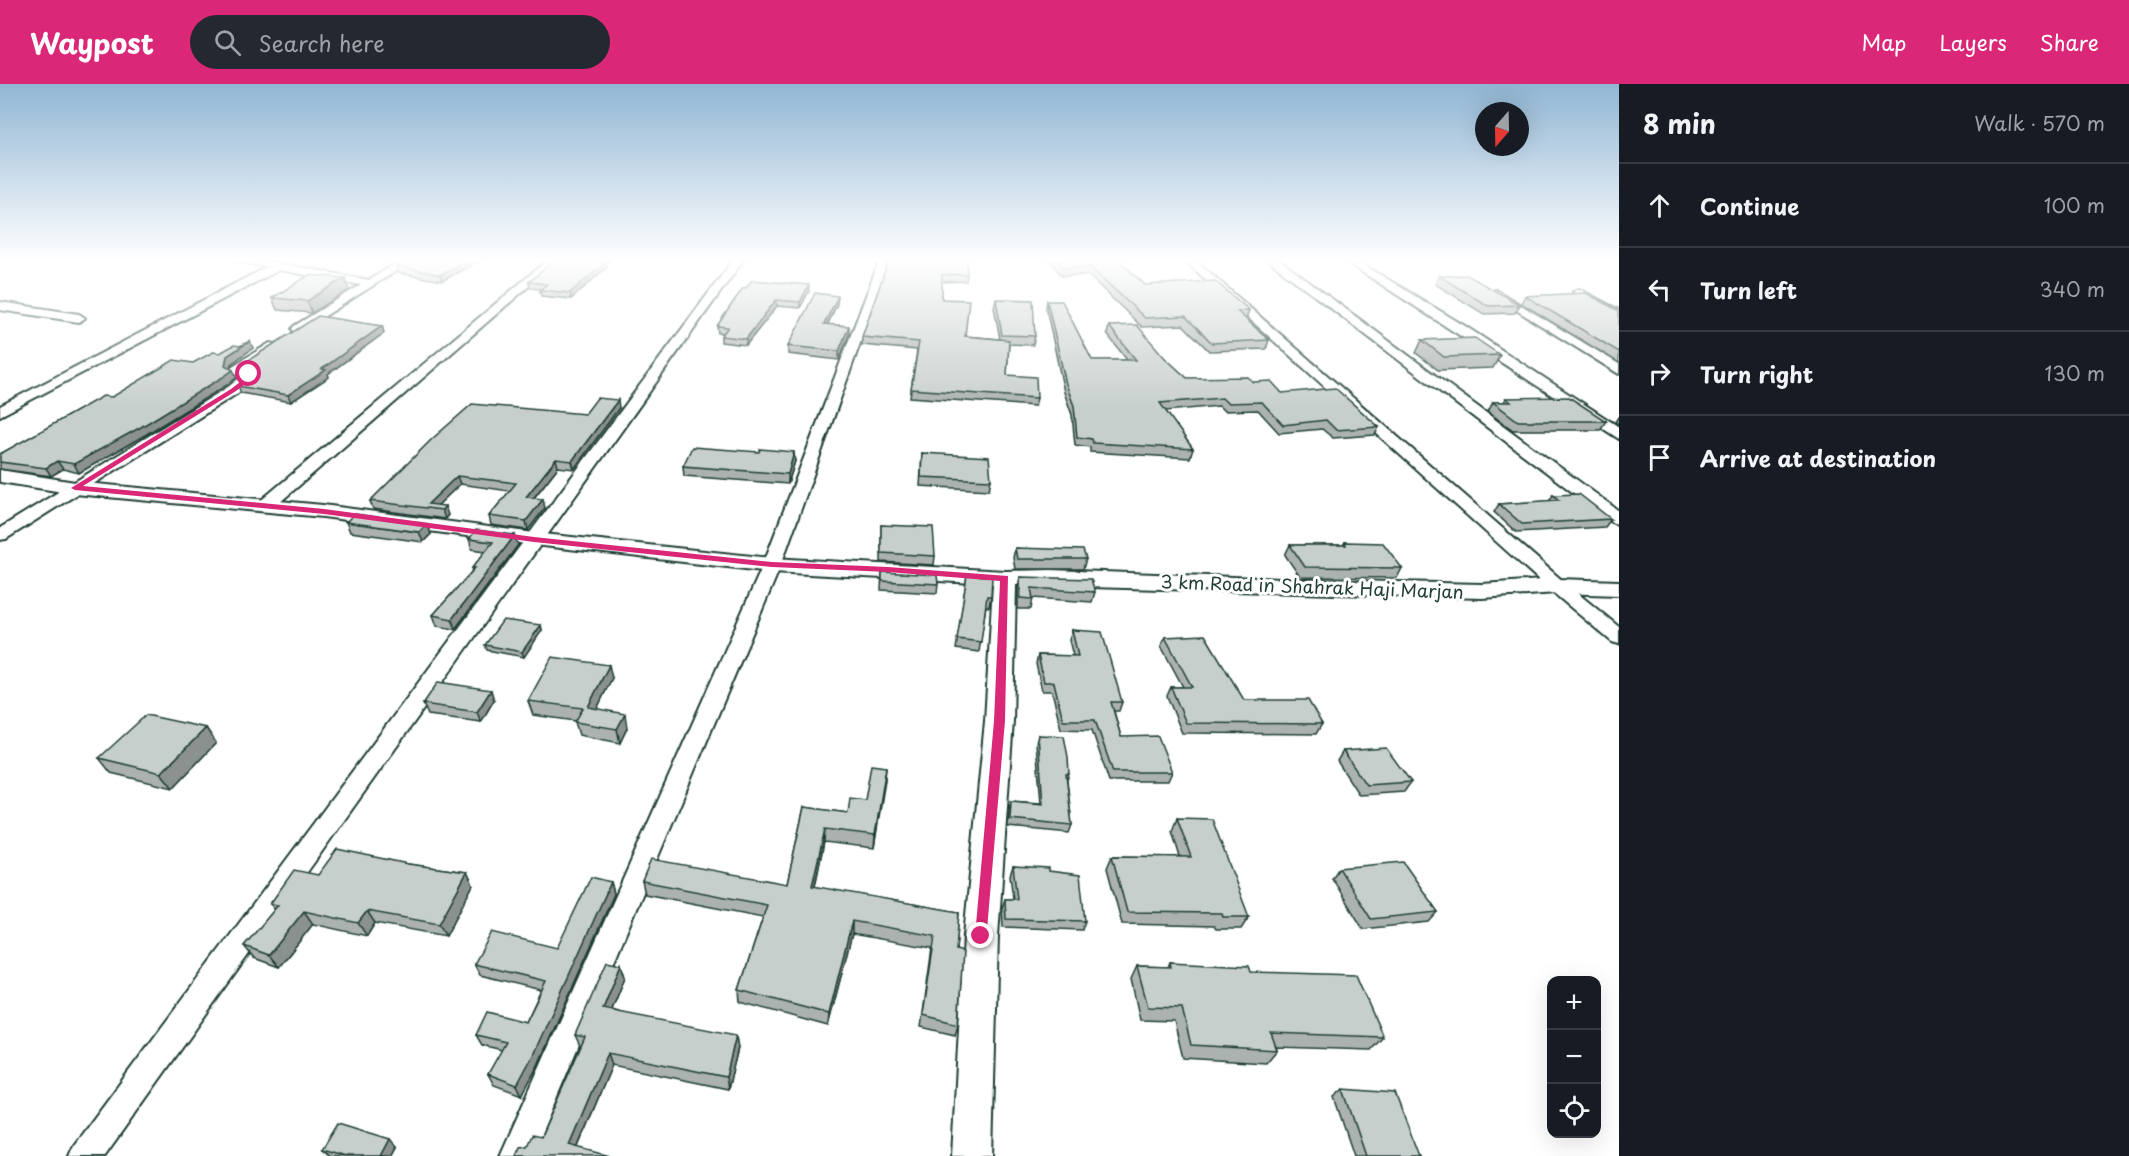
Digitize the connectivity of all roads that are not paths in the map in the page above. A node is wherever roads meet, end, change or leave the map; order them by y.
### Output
1 (20, 309) edge
2 (196, 309) edge
3 (329, 309) edge
4 (496, 309) edge
5 (702, 309) edge
6 (867, 309) edge
7 (1244, 309) edge
8 (1337, 309) edge
9 (1428, 309) edge
10 (1521, 309) edge
11 (79, 318) dead end
12 (1619, 370) edge
13 (0, 412) edge
14 (1619, 434) edge
15 (0, 476) edge
16 (75, 488) junction
17 (265, 506) junction
18 (1619, 519) edge
19 (0, 535) edge
20 (534, 539) junction
21 (772, 565) junction
22 (1005, 578) junction
23 (1557, 586) junction
24 (1619, 588) edge
25 (1619, 637) edge
26 (86, 1156) edge
27 (516, 1156) edge
28 (972, 1156) edge

1 - 11 street
2 - 13 street
3 - 16 street
4 - 17 street
5 - 20 street
6 - 21 street
7 - 23 street
8 - 18 street
9 - 14 street
10 - 12 street
15 - 16 street, 3 km Road in Shahrak Haji Marjan
16 - 17 street, 3 km Road in Shahrak Haji Marjan
16 - 19 street
17 - 20 street, 3 km Road in Shahrak Haji Marjan
20 - 21 street, 3 km Road in Shahrak Haji Marjan
20 - 26 street
21 - 22 street, 3 km Road in Shahrak Haji Marjan
21 - 27 street
22 - 23 street, 3 km Road in Shahrak Haji Marjan
22 - 28 street
23 - 24 street, 3 km Road in Shahrak Haji Marjan
23 - 25 street

